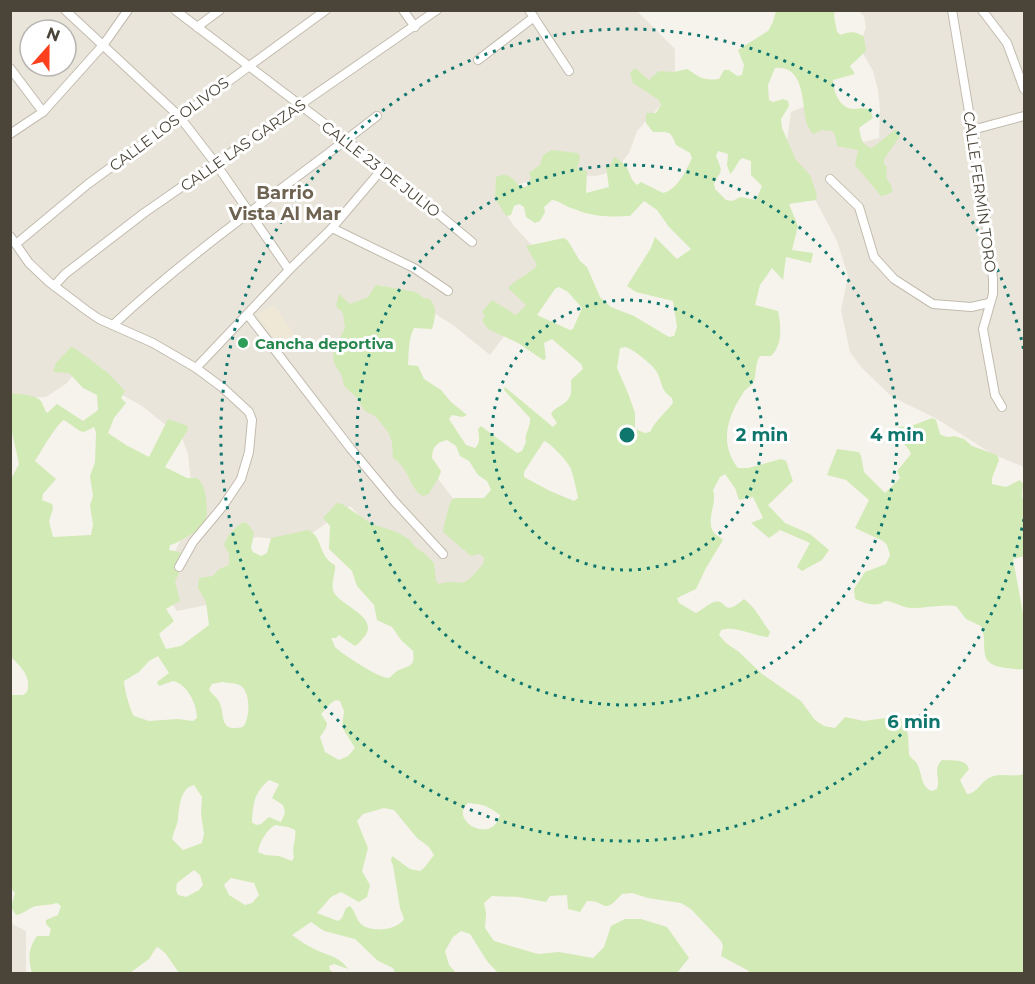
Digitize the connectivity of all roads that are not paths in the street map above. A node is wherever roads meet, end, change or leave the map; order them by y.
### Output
1 (65, 10) edge
2 (128, 10) edge
3 (175, 10) edge
4 (220, 10) edge
5 (326, 10) edge
6 (403, 10) edge
7 (437, 10) edge
8 (952, 10) edge
9 (982, 10) edge
10 (532, 14) edge
11 (197, 27) junction
12 (415, 27) junction
13 (104, 44) junction
14 (478, 60) dead end
15 (249, 65) junction
16 (10, 68) edge
17 (569, 70) dead end
18 (1024, 89) edge
19 (300, 105) junction
20 (43, 112) junction
21 (179, 116) junction
22 (377, 116) dead end
23 (1024, 116) edge
24 (972, 130) junction
25 (10, 134) edge
26 (346, 141) junction
27 (216, 164) junction
28 (382, 168) junction
29 (830, 179) dead end
30 (249, 212) junction
31 (332, 228) junction
32 (10, 236) edge
33 (472, 242) dead end
34 (16, 244) junction
35 (289, 270) junction
36 (54, 286) junction
37 (448, 291) dead end
38 (989, 303) junction
39 (248, 315) junction
40 (113, 325) junction
41 (196, 368) junction
42 (1002, 407) dead end
43 (443, 554) dead end
44 (179, 567) dead end

1 - 13 street
2 - 13 street
3 - 11 street, CALLE 23 DE JULIO
4 - 11 street
5 - 15 street, CALLE LOS OLIVOS
6 - 12 street
7 - 12 street, CALLE LAS GARZAS
8 - 24 street, CALLE FERMÍN TORO
9 - 18 street
10 - 14 street
10 - 17 street
11 - 15 street, CALLE 23 DE JULIO
12 - 19 street, CALLE LAS GARZAS
13 - 20 street
13 - 21 street
15 - 19 street, CALLE 23 DE JULIO
15 - 21 street, CALLE LOS OLIVOS
16 - 20 street
19 - 26 street, CALLE 23 DE JULIO
19 - 27 street, CALLE LAS GARZAS
20 - 25 street
21 - 27 street
21 - 34 street, CALLE LOS OLIVOS
22 - 26 street
23 - 24 street
24 - 38 street, CALLE FERMÍN TORO
26 - 28 street, CALLE 23 DE JULIO
26 - 30 street
27 - 30 street
27 - 36 street, CALLE LAS GARZAS
28 - 31 street
28 - 33 street, CALLE 23 DE JULIO
29 - 38 street
30 - 35 street
30 - 40 street
31 - 35 street
31 - 37 street
32 - 34 street
34 - 36 street
35 - 39 street
36 - 40 street
38 - 42 street, CALLE FERMÍN TORO
39 - 41 street
39 - 43 street
40 - 41 street
41 - 44 street

